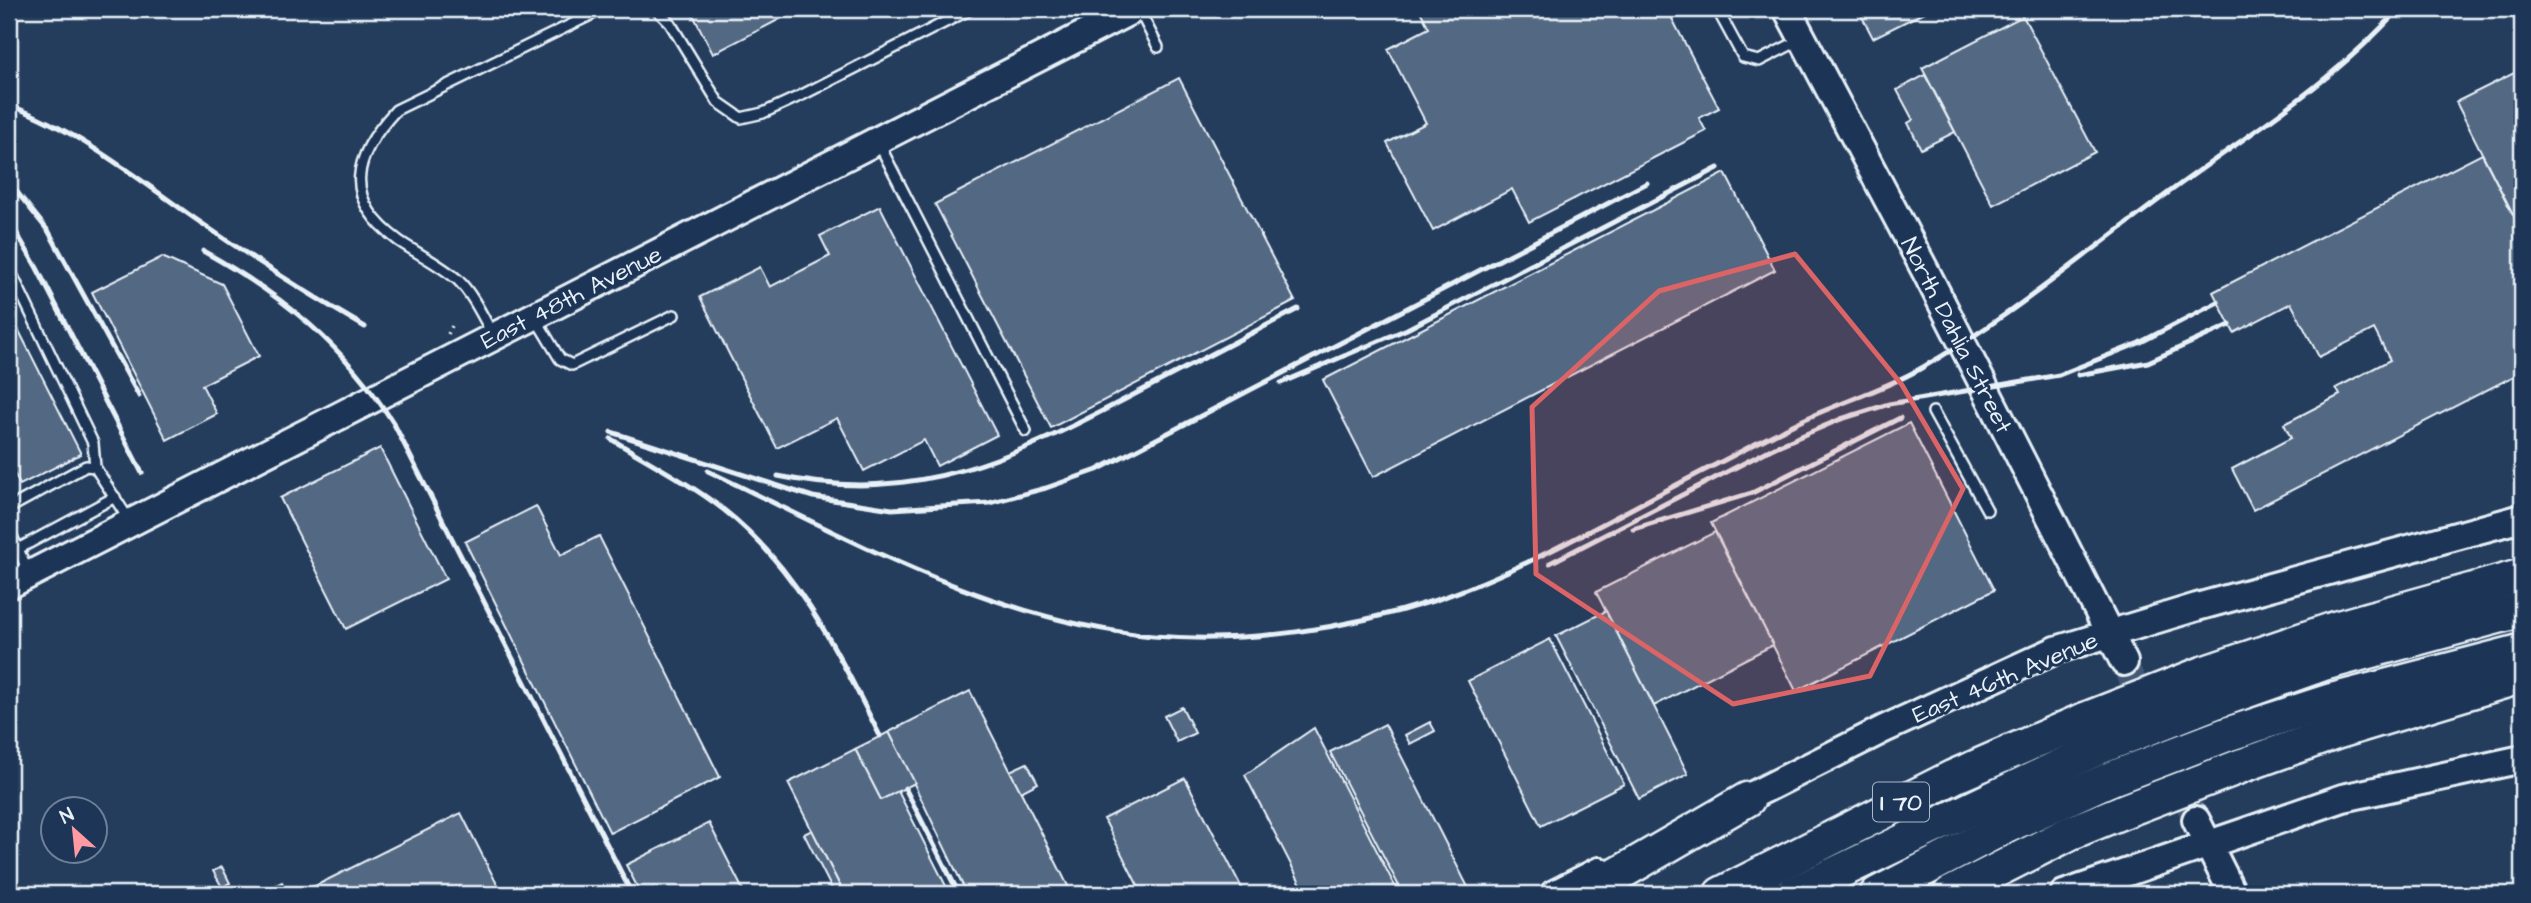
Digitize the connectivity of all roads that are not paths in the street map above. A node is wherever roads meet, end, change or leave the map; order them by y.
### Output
1 (603, 9) edge
2 (656, 9) edge
3 (971, 9) edge
4 (1136, 9) edge
5 (1717, 9) edge
6 (1787, 9) edge
7 (1803, 39) junction
8 (1158, 47) dead end
9 (877, 140) junction
10 (9, 268) edge
11 (674, 315) dead end
12 (534, 316) junction
13 (494, 337) junction
14 (1933, 412) dead end
15 (1026, 431) dead end
16 (95, 467) junction
17 (115, 497) junction
18 (9, 508) edge
19 (1987, 510) dead end
20 (2522, 518) edge
21 (130, 522) junction
22 (9, 530) edge
23 (18, 549) junction
24 (2522, 576) edge
25 (19, 580) edge
26 (2522, 610) edge
27 (2109, 632) junction
28 (2522, 651) edge
29 (2124, 662) tunnel mouth
30 (2522, 676) edge
31 (2209, 688) junction
32 (2092, 733) junction
33 (2522, 759) edge
34 (1748, 799) junction
35 (2196, 820) tunnel mouth
36 (2209, 845) junction
37 (1554, 894) edge
38 (1584, 894) edge
39 (1721, 894) edge
40 (1793, 894) edge
41 (1877, 894) edge
42 (1950, 894) edge
43 (2064, 894) edge
44 (2233, 894) edge

1 - 13 lane
2 - 3 lane
4 - 8 lane
4 - 9 street, East 48th Avenue
5 - 7 lane
6 - 7 street, North Dahlia Street
7 - 27 street, North Dahlia Street
9 - 12 street, East 48th Avenue
9 - 15 lane
10 - 16 lane
11 - 12 lane
12 - 13 street, East 48th Avenue
13 - 21 street, East 48th Avenue
14 - 19 lane
16 - 17 lane
16 - 18 lane
17 - 21 lane
17 - 23 lane
20 - 27 street, East 46th Avenue
21 - 25 street, East 48th Avenue
22 - 23 lane
23 - 25 lane
24 - 31 highway, I 70
26 - 31 highway
27 - 29 street, North Dahlia Street
27 - 34 street, East 46th Avenue
28 - 41 highway, bridge
30 - 42 highway, bridge
31 - 32 highway, I 70, bridge
32 - 39 highway, I 70
32 - 40 highway
33 - 36 street
34 - 37 street, East 46th Avenue
34 - 38 highway
35 - 36 street
36 - 43 street
36 - 44 street

